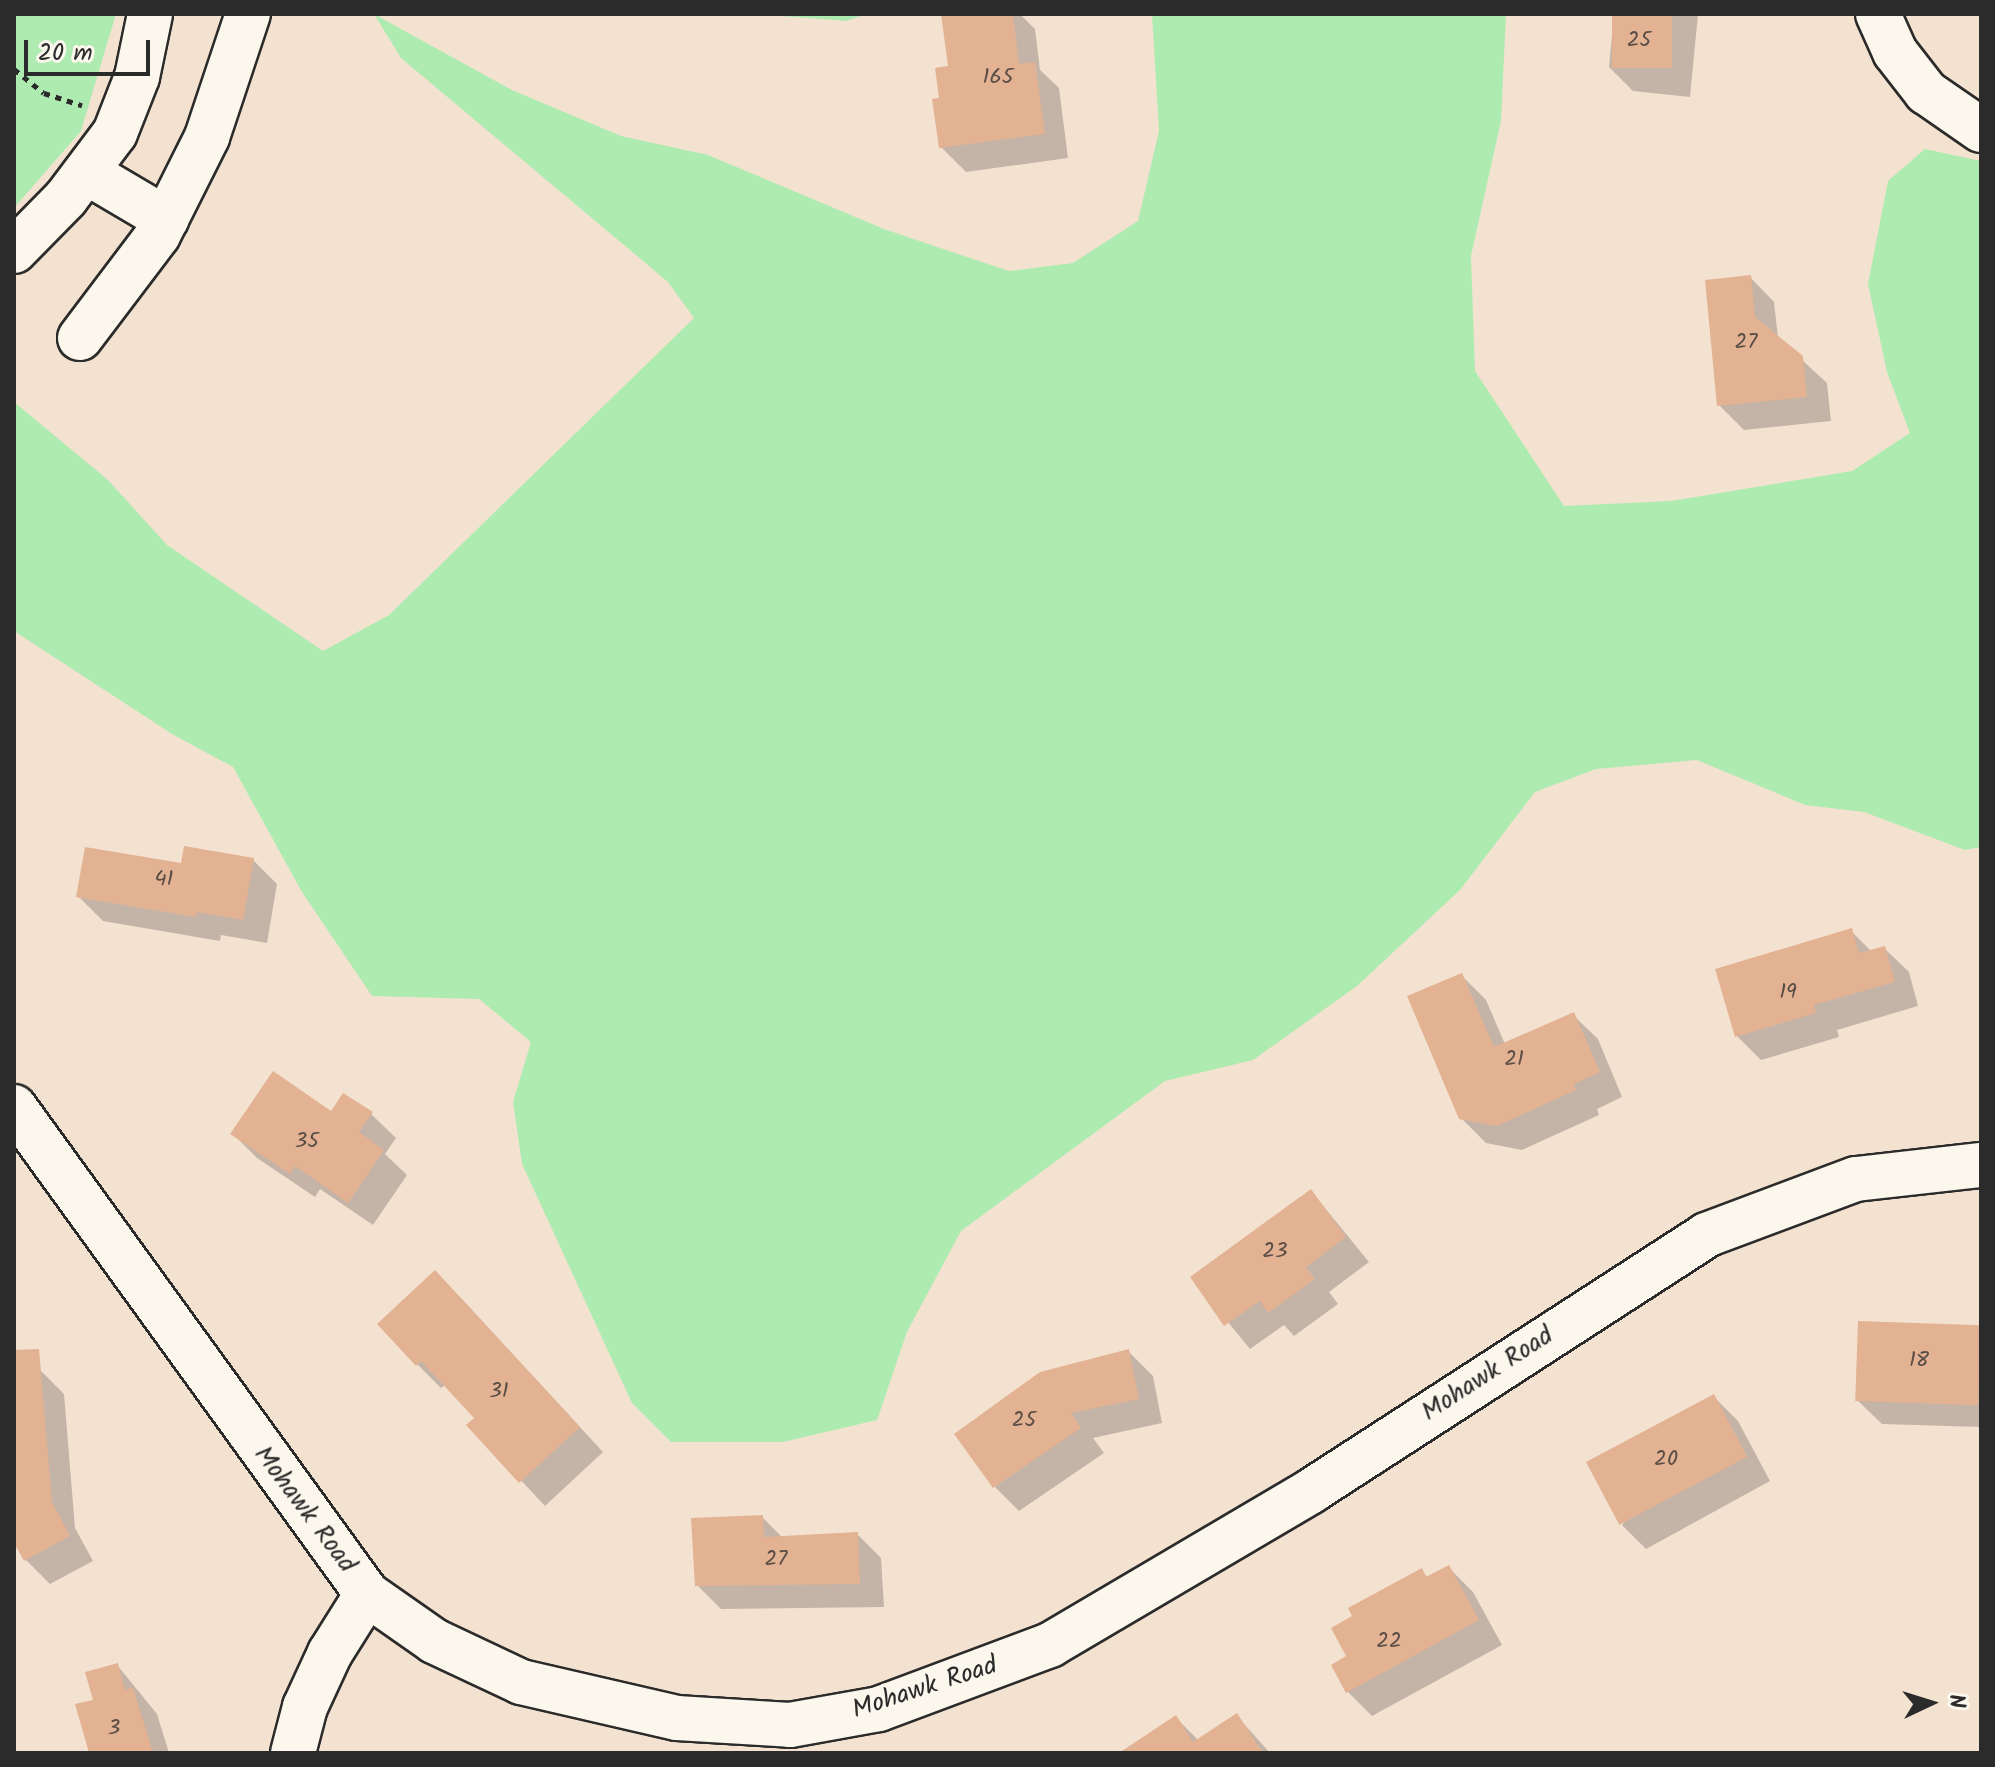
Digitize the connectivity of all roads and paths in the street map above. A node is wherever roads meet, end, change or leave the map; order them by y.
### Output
1 (150, 14) edge
2 (248, 14) edge
3 (1878, 14) edge
4 (1981, 130) edge
5 (88, 173) junction
6 (166, 219) junction
7 (21, 229) edge
8 (80, 338) dead end
9 (14, 1107) edge
10 (1981, 1165) edge
11 (367, 1594) junction
12 (293, 1753) edge

1 - 5 street
2 - 6 street
3 - 4 street
5 - 6 street
5 - 7 street
6 - 8 street
9 - 11 street, Mohawk Road
10 - 11 street, Mohawk Road
11 - 12 street

